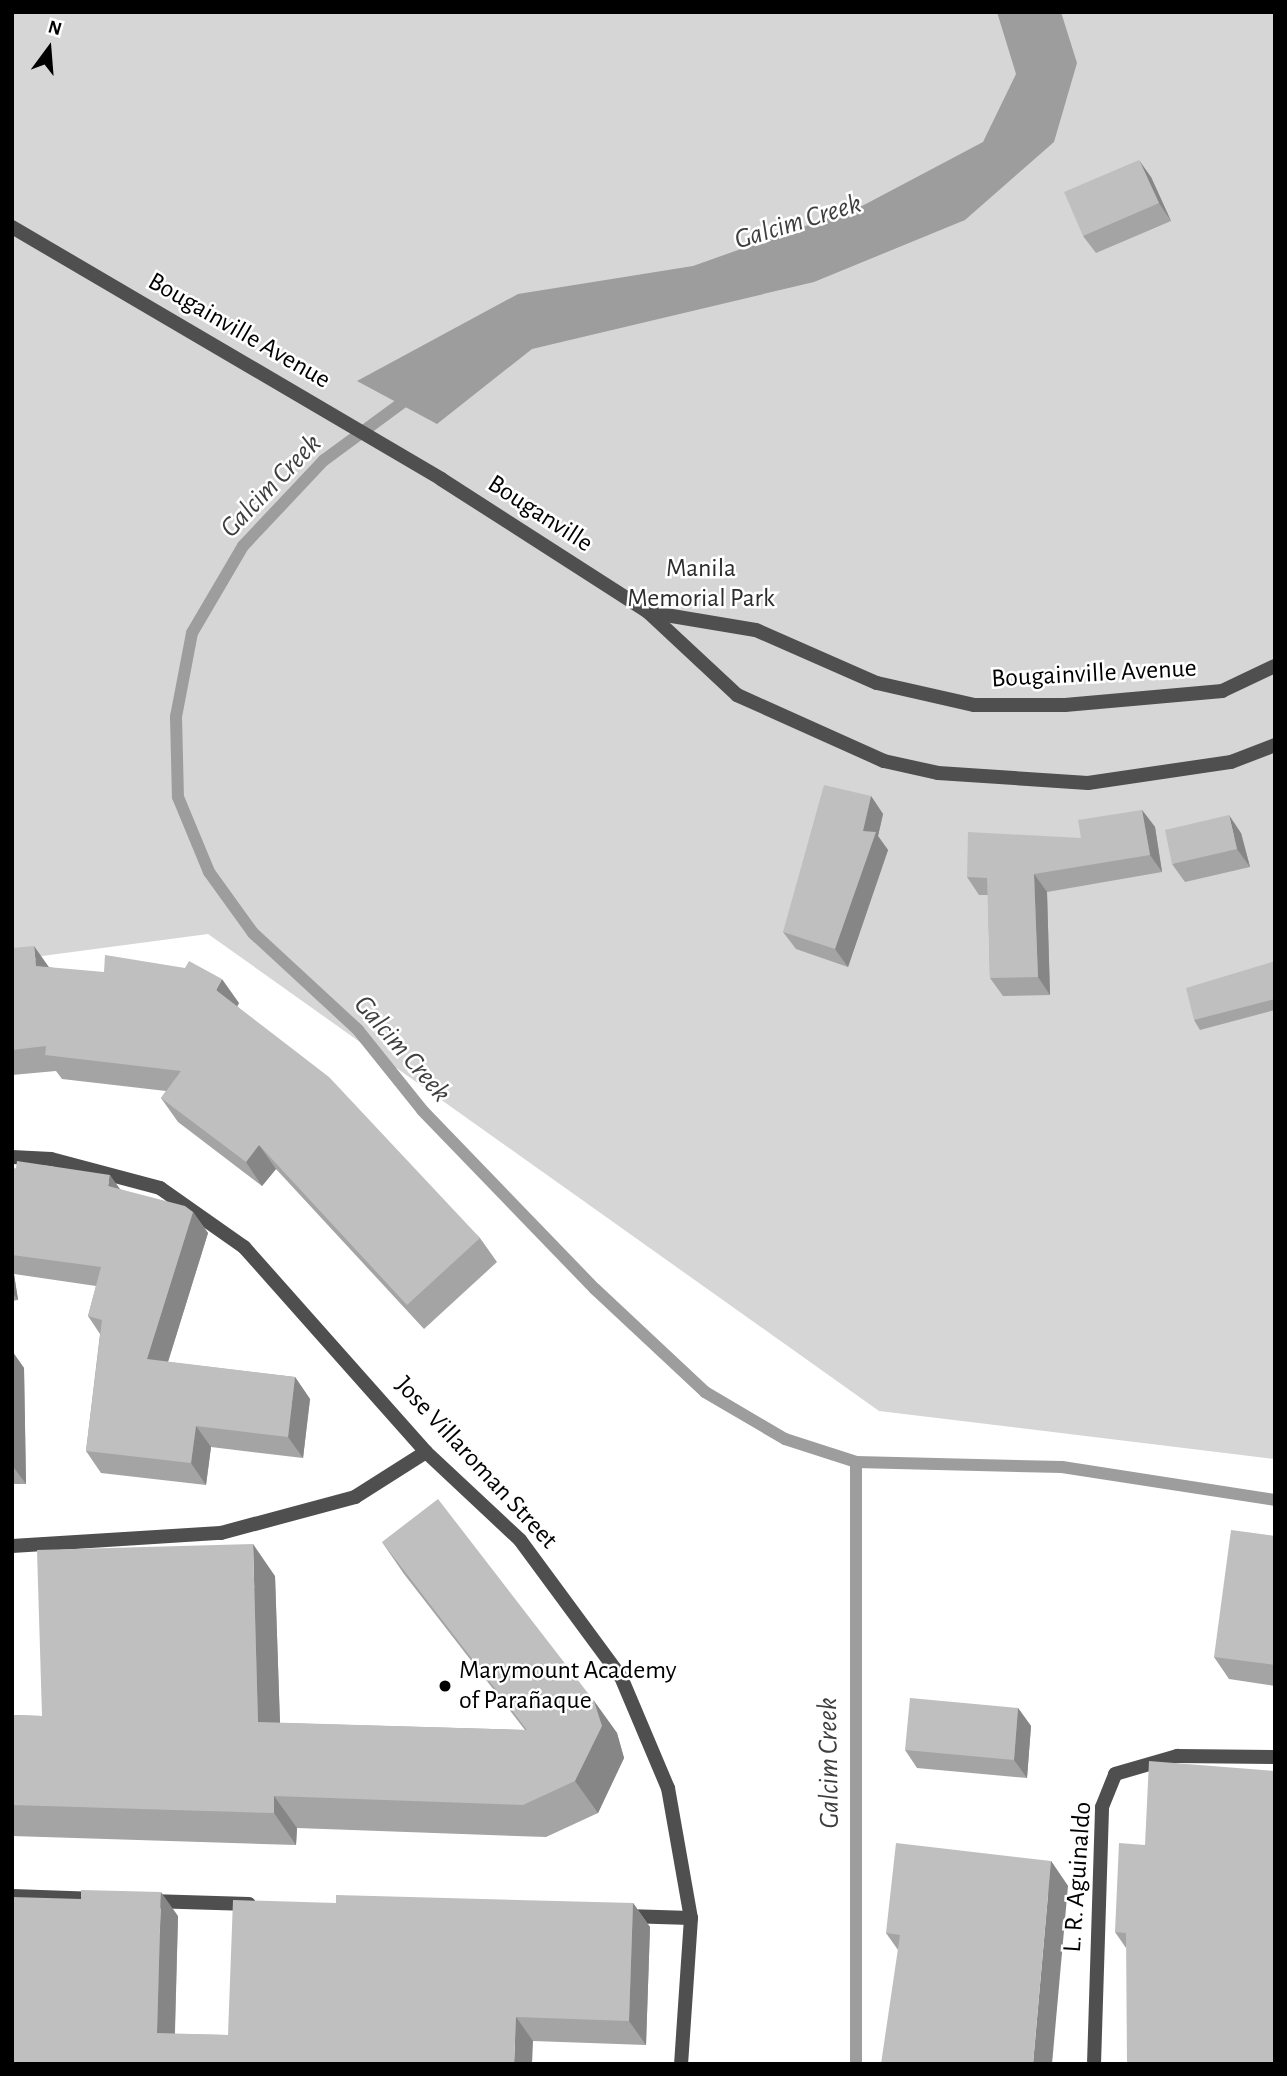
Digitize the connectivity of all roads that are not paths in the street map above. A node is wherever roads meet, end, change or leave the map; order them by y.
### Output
1 (12, 227) edge
2 (440, 479) joint
3 (648, 612) junction
4 (755, 630) joint
5 (1275, 666) edge
6 (1275, 745) edge
7 (12, 1157) edge
8 (426, 1452) junction
9 (12, 1546) edge
10 (1275, 1757) edge
11 (12, 1896) edge
12 (109, 1899) edge
13 (137, 1900) edge
14 (261, 1904) edge
15 (607, 1916) edge
16 (691, 1918) junction
17 (681, 2064) edge
18 (1094, 2064) edge

1 - 2 street, Bougainville Avenue
2 - 3 street, Bouganville
3 - 4 street, Bouganville
3 - 6 street, Bouganville
4 - 5 street, Bougainville Avenue
7 - 8 street, Jose Villaroman Street
8 - 9 street
8 - 16 street, Jose Villaroman Street
10 - 18 street, L. R. Aguinaldo
11 - 12 street
13 - 14 street
15 - 16 street
16 - 17 street, Jose Villaroman Street

